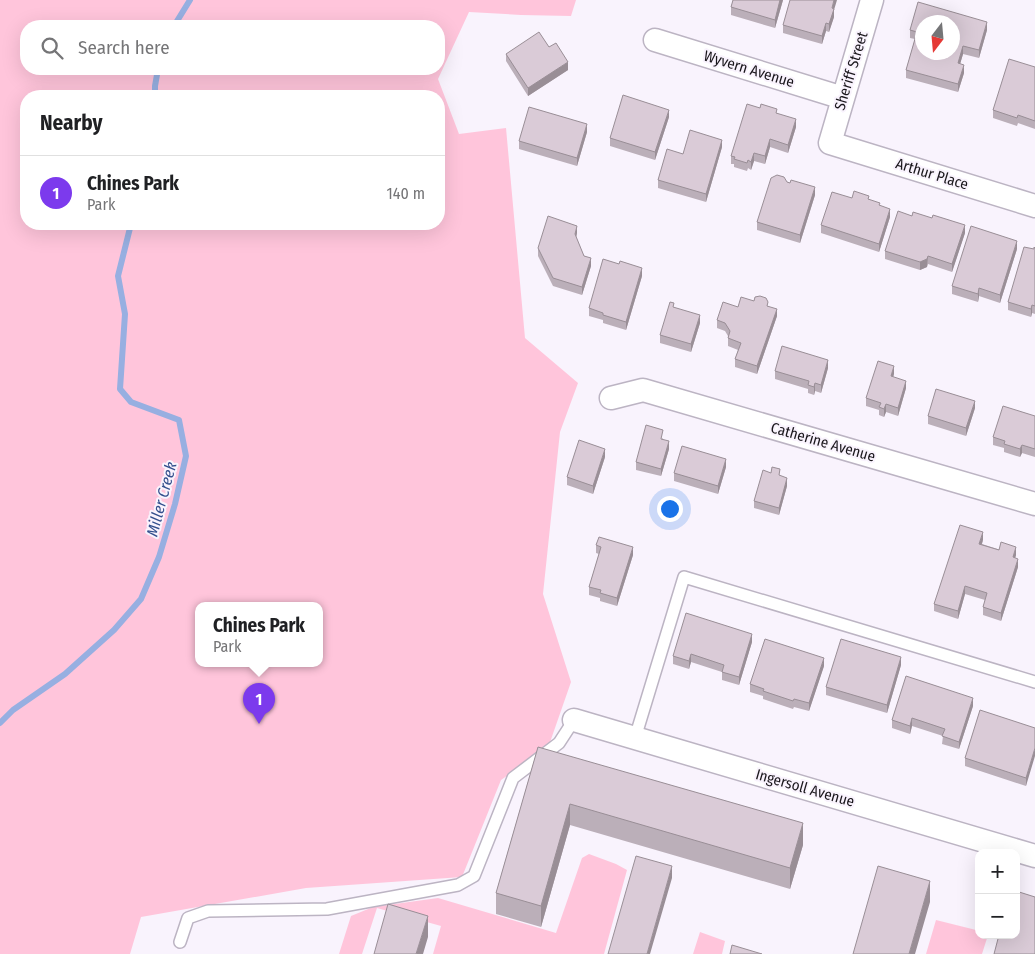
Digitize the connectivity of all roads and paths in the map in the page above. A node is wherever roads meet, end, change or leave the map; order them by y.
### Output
1 (872, 0) edge
2 (655, 40) dead end
3 (843, 98) junction
4 (830, 143) joint
5 (1035, 206) edge
6 (611, 398) dead end
7 (1035, 504) edge
8 (1035, 682) edge
9 (574, 720) joint
10 (635, 738) junction
11 (1035, 856) edge
12 (180, 942) dead end

1 - 3 street, Sheriff Street
2 - 3 street, Wyvern Avenue
3 - 4 street, Sheriff Street
4 - 5 street, Arthur Place
6 - 7 street, Catherine Avenue
8 - 10 lane
9 - 10 street, Ingersoll Avenue
9 - 12 lane
10 - 11 street, Ingersoll Avenue

